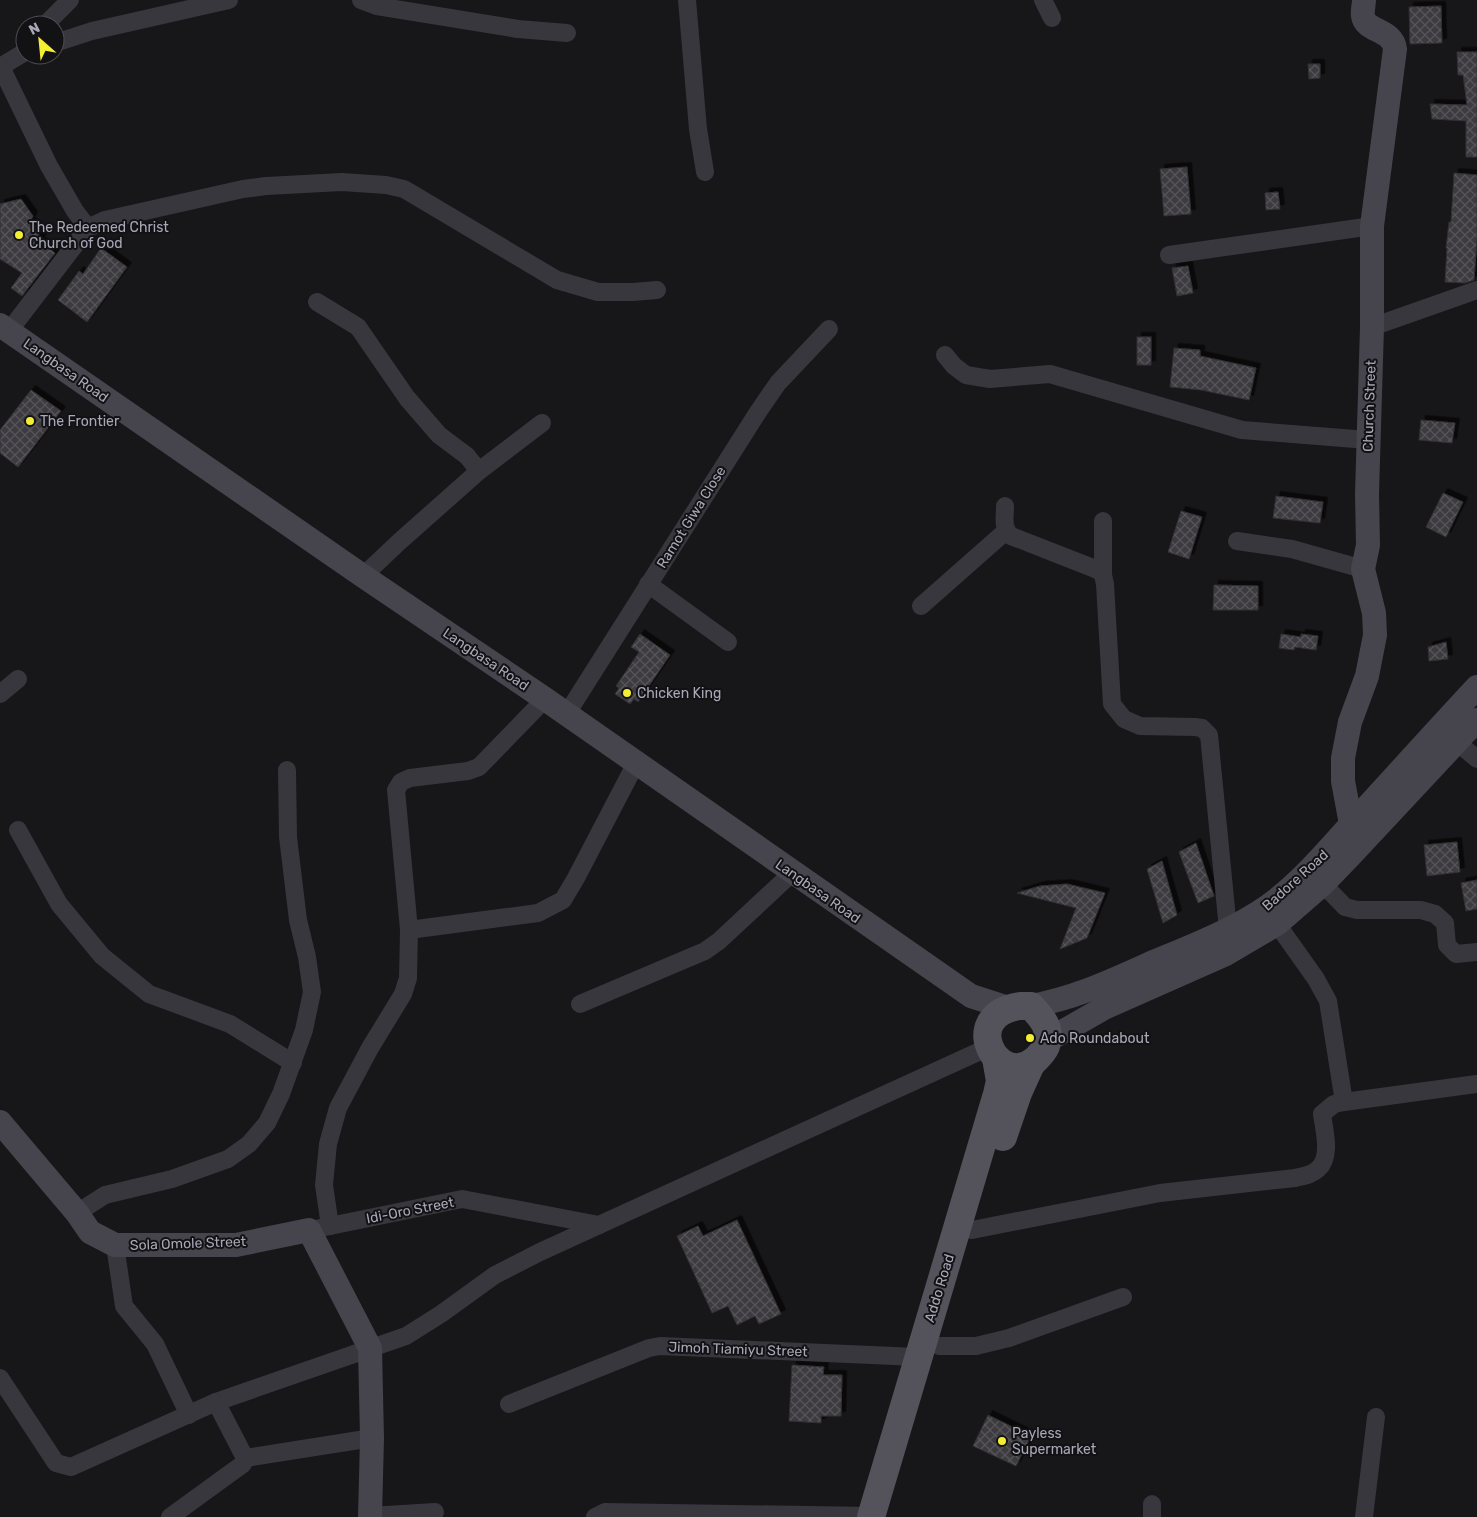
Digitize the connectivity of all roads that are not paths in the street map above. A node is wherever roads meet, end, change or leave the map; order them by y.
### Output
1 (70, 0) edge
2 (230, 0) edge
3 (361, 0) edge
4 (687, 0) edge
5 (1043, 0) edge
6 (1364, 0) edge
7 (55, 15) edge
8 (1052, 18) dead end
9 (567, 33) dead end
10 (65, 40) edge
11 (15, 58) edge
12 (0, 67) edge
13 (705, 172) dead end
14 (1372, 226) junction
15 (88, 228) junction
16 (1169, 255) dead end
17 (657, 290) dead end
18 (1477, 290) edge
19 (317, 302) dead end
20 (1372, 327) junction
21 (5, 328) edge
22 (829, 329) dead end
23 (944, 355) dead end
24 (542, 423) dead end
25 (1368, 440) junction
26 (479, 471) junction
27 (1005, 506) dead end
28 (1102, 521) dead end
29 (1006, 531) junction
30 (1237, 541) dead end
31 (1364, 569) junction
32 (1103, 575) junction
33 (363, 576) junction
34 (648, 584) junction
35 (921, 606) dead end
36 (728, 642) dead end
37 (18, 679) dead end
38 (1477, 687) edge
39 (0, 694) edge
40 (544, 699) junction
41 (566, 715) junction
42 (1477, 720) edge
43 (1458, 742) junction
44 (1477, 758) edge
45 (636, 763) junction
46 (287, 770) dead end
47 (1351, 824) junction
48 (18, 830) dead end
49 (792, 873) junction
50 (1323, 884) junction
51 (1276, 924) junction
52 (1228, 928) junction
53 (409, 930) junction
54 (1477, 952) edge
55 (580, 1004) dead end
56 (1003, 1029) junction
57 (1048, 1040) junction
58 (1032, 1062) junction
59 (293, 1063) junction
60 (1477, 1084) edge
61 (1344, 1102) junction
62 (1, 1126) edge
63 (77, 1213) junction
64 (599, 1225) junction
65 (319, 1228) junction
66 (972, 1230) junction
67 (115, 1245) junction
68 (1123, 1297) dead end
69 (370, 1348) junction
70 (928, 1351) junction
71 (0, 1378) edge
72 (216, 1402) junction
73 (508, 1404) dead end
74 (190, 1415) junction
75 (1376, 1417) dead end
76 (372, 1438) junction
77 (245, 1458) junction
78 (435, 1512) dead end
79 (170, 1517) edge
80 (370, 1517) edge
81 (595, 1517) edge
82 (877, 1517) edge
83 (1364, 1517) edge

1 - 7 street
2 - 10 street
3 - 9 street
4 - 13 street
5 - 8 street
6 - 14 street, Church Street
11 - 12 street
12 - 15 street
14 - 16 street
14 - 20 street, Church Street
15 - 17 street
15 - 21 street
18 - 20 street
19 - 26 street
20 - 25 street, Church Street
21 - 33 street, Langbasa Road
22 - 34 street, Ramot Giwa Close
23 - 25 street
24 - 26 street
25 - 31 street, Church Street
26 - 33 street
27 - 29 street
28 - 32 street
29 - 32 street
29 - 35 street
30 - 31 street
31 - 47 street, Church Street
32 - 52 street
33 - 40 street, Langbasa Road
34 - 36 street
34 - 41 street, Ramot Giwa Close
37 - 39 street
38 - 47 street, Badore Road
40 - 41 street, Langbasa Road
40 - 53 street
41 - 45 street, Langbasa Road
42 - 43 street, Badore Road
43 - 44 street
43 - 50 street, Badore Road
45 - 49 street, Langbasa Road
45 - 53 street
46 - 59 street
47 - 52 street, Badore Road
48 - 59 street
49 - 55 street
49 - 56 street, Langbasa Road
50 - 51 street, Badore Road
50 - 54 street
51 - 57 street, Badore Road
51 - 61 street
52 - 56 street, Badore Road
53 - 65 street
56 - 57 main road
56 - 58 main road
56 - 64 street
56 - 70 main road, Addo Road
57 - 58 main road, Addo Road
58 - 66 main road, Addo Road
59 - 63 street
60 - 61 street
61 - 66 street
62 - 63 street, Sola Omole Street
63 - 67 street, Sola Omole Street
64 - 65 street, Idi-Oro Street
64 - 69 street
65 - 67 street, Sola Omole Street
65 - 69 street
66 - 70 main road, Addo Road
67 - 74 street
68 - 70 street, Jimoh Tiamiyu Street
69 - 72 street
69 - 76 street
70 - 73 street, Jimoh Tiamiyu Street
70 - 82 main road, Addo Road
71 - 74 street
72 - 74 street
72 - 77 street
75 - 83 street
76 - 77 street
76 - 80 street
77 - 79 street
78 - 80 street
81 - 82 street

